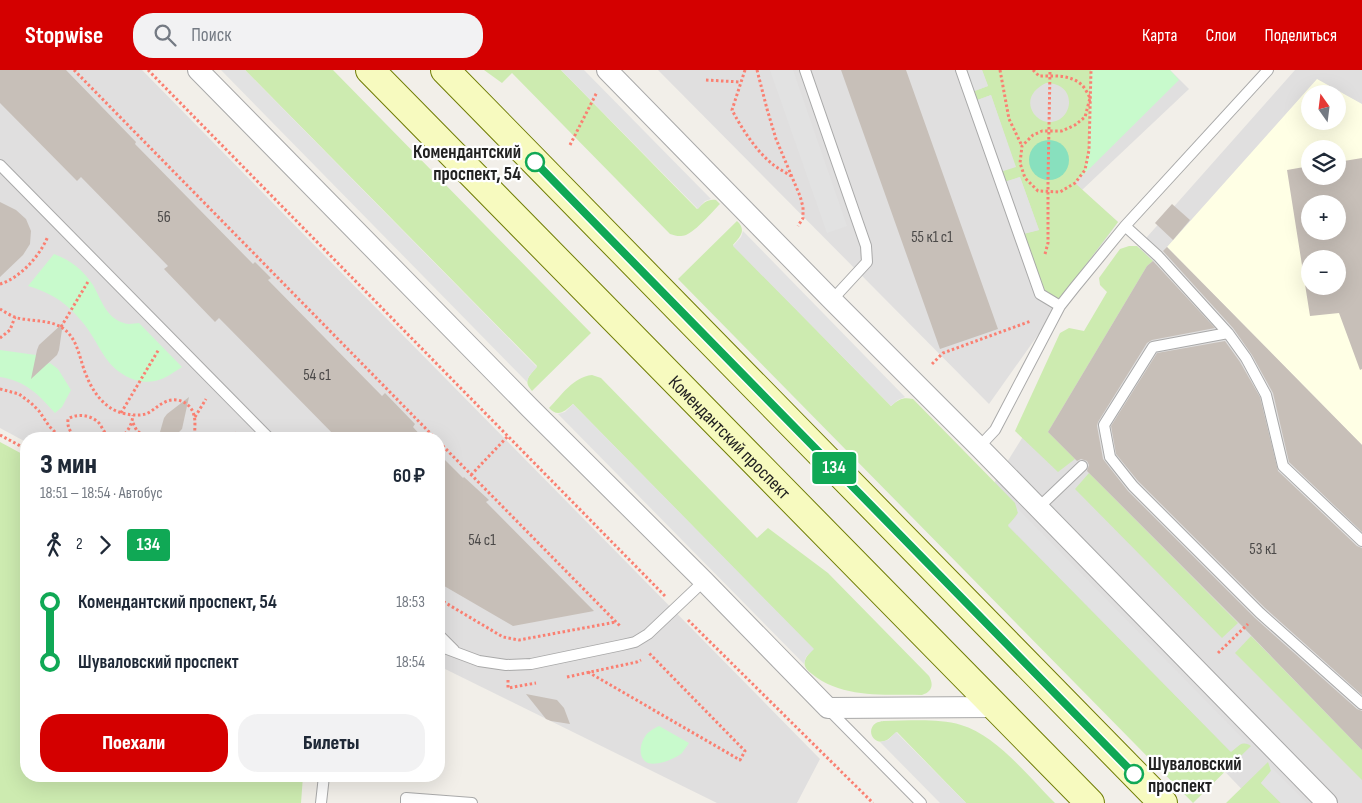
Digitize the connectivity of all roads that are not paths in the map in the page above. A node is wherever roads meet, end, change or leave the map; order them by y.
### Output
1 (198, 70) edge
2 (370, 70) edge
3 (445, 70) edge
4 (608, 70) edge
5 (805, 70) edge
6 (961, 70) edge
7 (1268, 70) edge
8 (0, 164) edge
9 (1125, 226) junction
10 (832, 300) junction
11 (1060, 306) junction
12 (1228, 333) junction
13 (263, 432) edge
14 (979, 447) junction
15 (1082, 466) dead end
16 (1038, 508) junction
17 (1362, 541) edge
18 (704, 581) junction
19 (445, 641) edge
20 (445, 648) edge
21 (456, 652) junction
22 (1362, 704) edge
23 (994, 707) junction
24 (828, 708) junction
25 (323, 782) edge
26 (321, 803) edge
27 (406, 803) edge
28 (472, 803) edge
29 (921, 803) edge
30 (1090, 803) edge
31 (1162, 803) edge
32 (1327, 803) edge

1 - 18 street
2 - 23 main road, Комендантский проспект
3 - 31 main road
4 - 10 street
5 - 10 lane
6 - 11 lane
7 - 9 lane
8 - 13 lane
9 - 11 lane
9 - 12 lane
10 - 14 street
11 - 14 lane
12 - 17 lane
12 - 22 lane
14 - 16 street
15 - 16 lane
16 - 32 street
18 - 21 lane
18 - 24 street
19 - 21 lane
20 - 21 lane
23 - 24 street
23 - 30 main road, Комендантский проспект
24 - 29 lane
25 - 26 lane
27 - 28 lane

